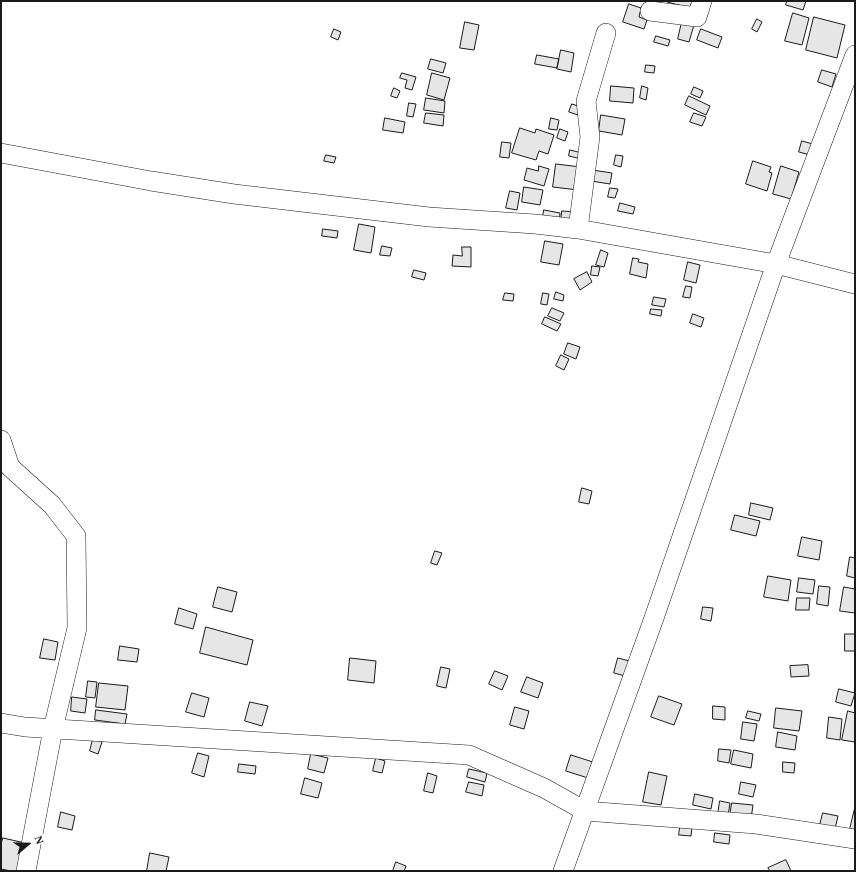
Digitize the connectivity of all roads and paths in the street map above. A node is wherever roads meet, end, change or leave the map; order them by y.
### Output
1 (702, 1) edge
2 (650, 11) dead end
3 (606, 33) dead end
4 (855, 55) edge
5 (1, 153) edge
6 (578, 229) junction
7 (776, 264) junction
8 (855, 284) edge
9 (1, 440) edge
10 (1, 723) edge
11 (52, 729) junction
12 (585, 811) junction
13 (855, 839) edge
14 (26, 871) edge
15 (563, 871) edge

1 - 2 street
3 - 6 street
4 - 7 street
5 - 6 street
6 - 7 street
7 - 8 street
7 - 12 street
9 - 11 street
10 - 11 street
11 - 12 street
11 - 14 street
12 - 13 street
12 - 15 street

